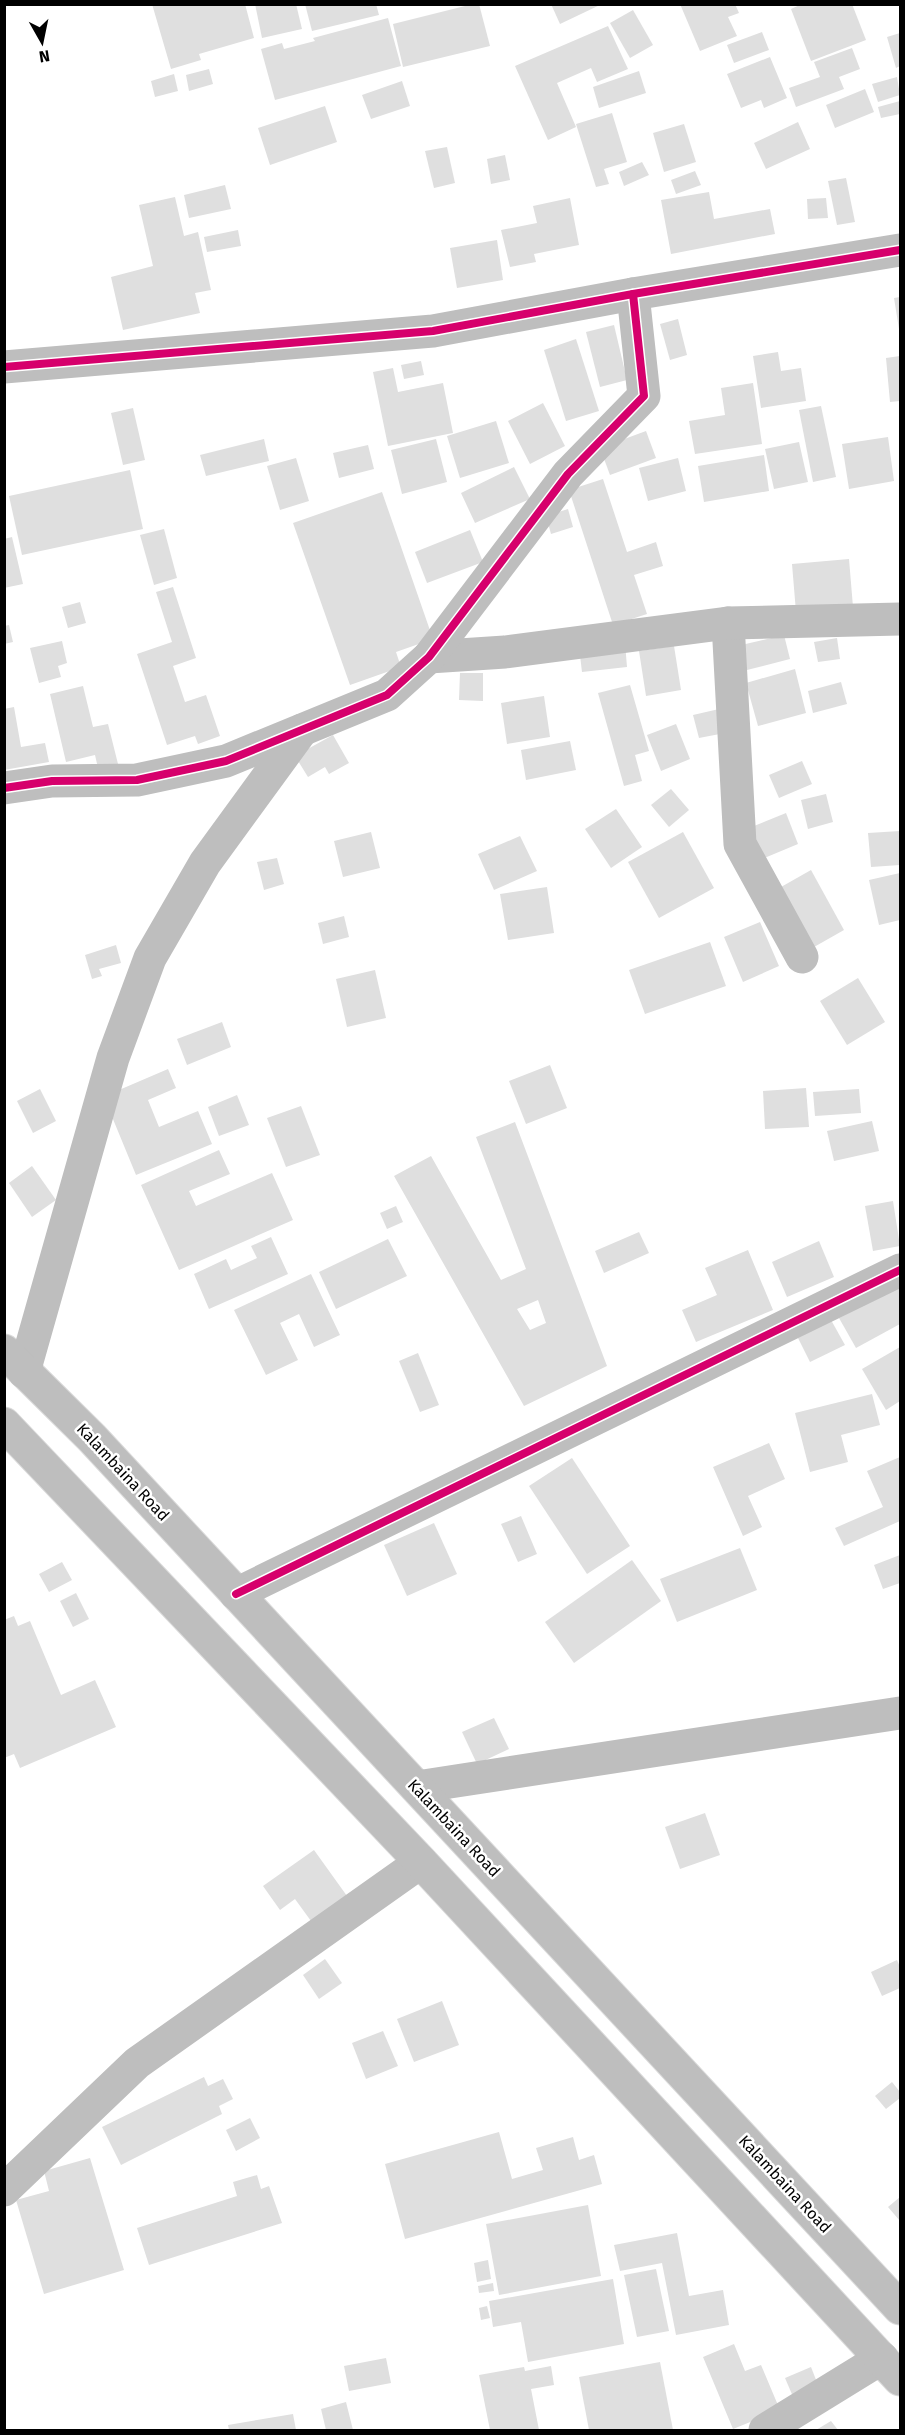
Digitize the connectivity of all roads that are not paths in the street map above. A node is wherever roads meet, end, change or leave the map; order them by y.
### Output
1 (900, 250) edge
2 (633, 294) junction
3 (4, 367) edge
4 (900, 619) edge
5 (728, 623) junction
6 (429, 657) junction
7 (302, 730) junction
8 (4, 788) edge
9 (802, 957) dead end
10 (900, 1270) edge
11 (14, 1362) edge
12 (4, 1424) edge
13 (236, 1594) junction
14 (900, 1713) edge
15 (417, 1788) junction
16 (421, 1862) junction
17 (4, 2190) edge
18 (900, 2308) edge
19 (891, 2368) edge
20 (765, 2430) edge

1 - 2 street
2 - 3 street
2 - 6 street
4 - 5 street
5 - 6 street
5 - 9 street
6 - 7 street
7 - 8 street
7 - 11 street
10 - 13 street
11 - 13 street, Kalambaina Road
12 - 16 street
13 - 15 street, Kalambaina Road
14 - 15 street
15 - 18 street, Kalambaina Road
16 - 17 street
16 - 19 street
19 - 20 street

